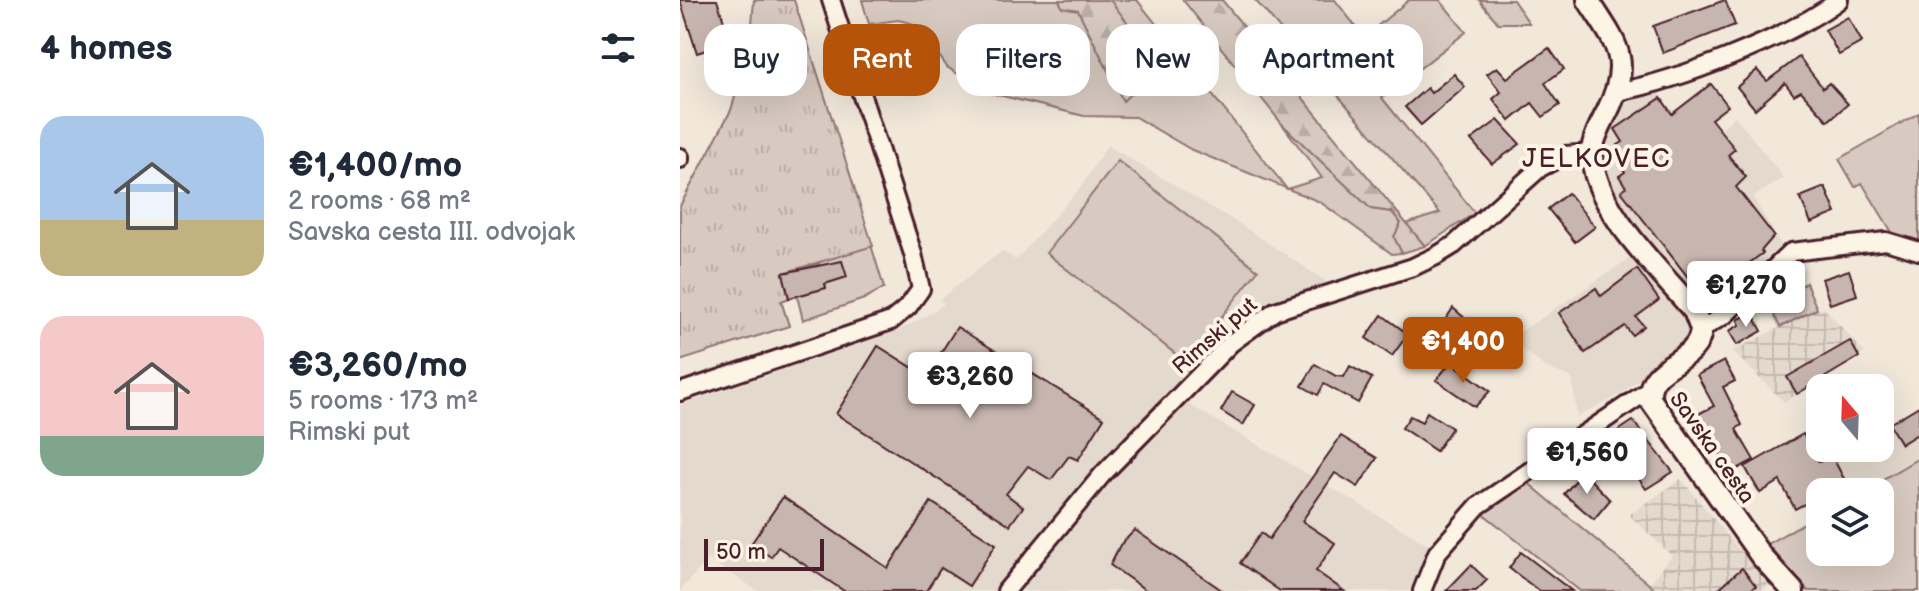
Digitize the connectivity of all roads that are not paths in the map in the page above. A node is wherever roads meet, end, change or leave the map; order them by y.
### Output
1 (831, 0) edge
2 (1588, 0) edge
3 (1839, 0) edge
4 (1617, 92) junction
5 (1592, 153) junction
6 (1919, 251) edge
7 (1701, 329) junction
8 (1649, 390) junction
9 (680, 392) edge
10 (1006, 591) edge
11 (1422, 591) edge
12 (1793, 591) edge

1 - 9 street
2 - 4 street
3 - 4 street
4 - 5 street
5 - 7 street
5 - 10 street, Rimski put
6 - 7 street
7 - 8 street, Savska cesta
8 - 11 street
8 - 12 street, Savska cesta

